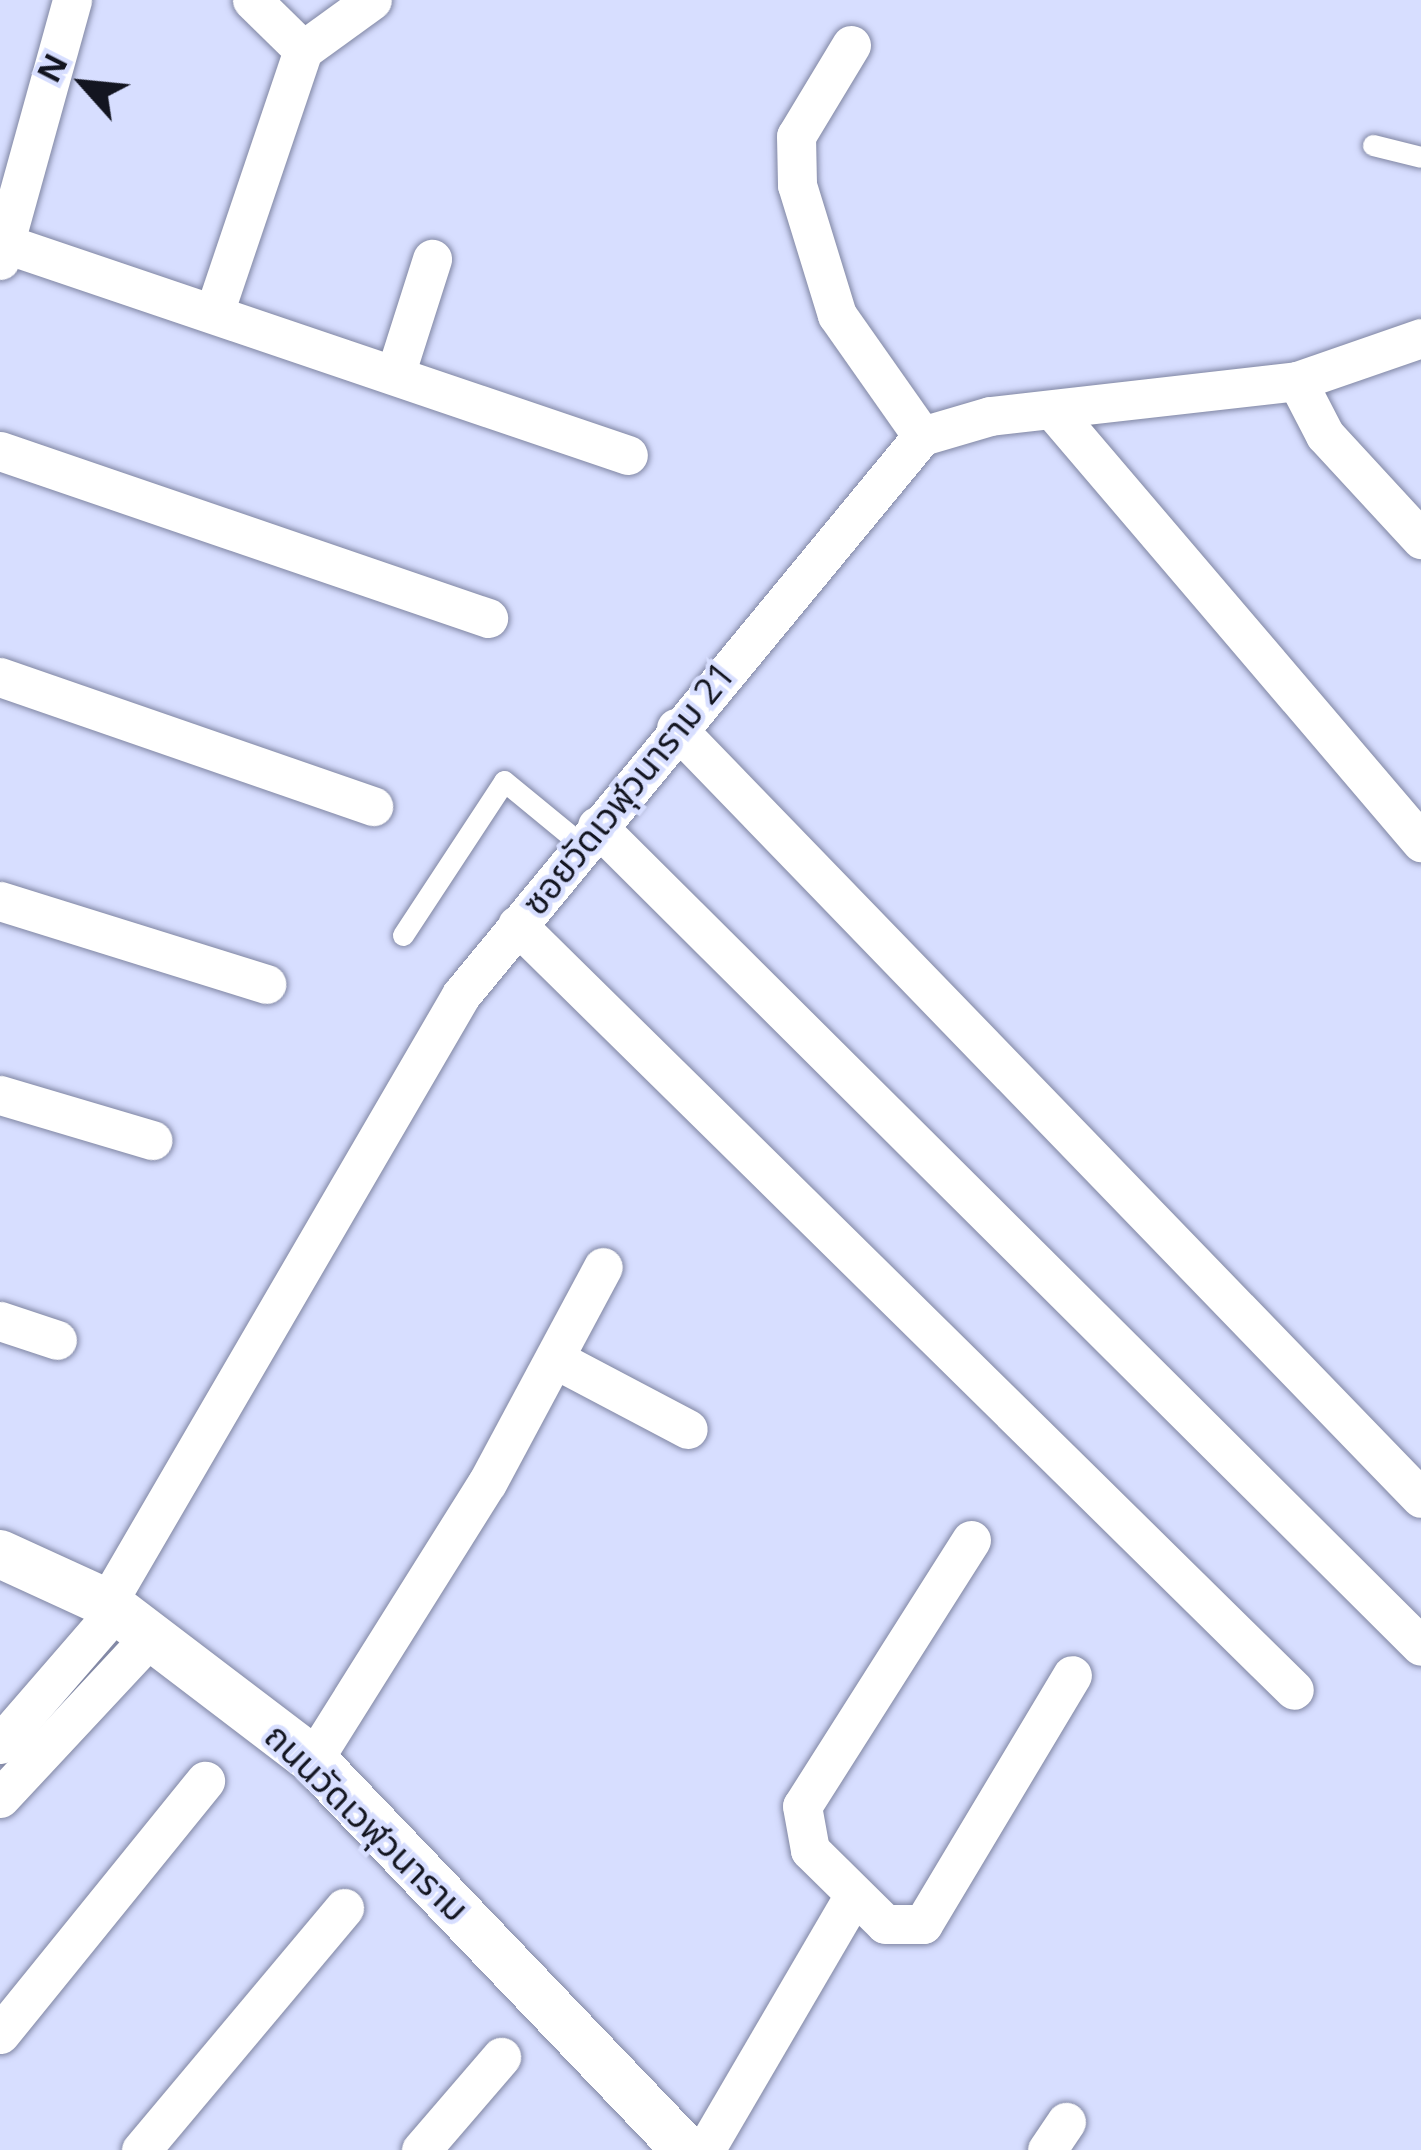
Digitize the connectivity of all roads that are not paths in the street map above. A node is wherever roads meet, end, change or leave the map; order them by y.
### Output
1 (252, 0) edge
2 (372, 0) edge
3 (67, 3) edge
4 (851, 45) dead end
5 (303, 50) junction
6 (1373, 145) dead end
7 (1421, 157) edge
8 (2, 249) edge
9 (432, 259) dead end
10 (215, 307) junction
11 (1421, 338) edge
12 (395, 375) junction
13 (1297, 380) junction
14 (1056, 414) junction
15 (922, 436) junction
16 (0, 451) edge
17 (628, 455) dead end
18 (1421, 539) edge
19 (488, 618) dead end
20 (0, 677) edge
21 (676, 728) junction
22 (373, 806) dead end
23 (589, 835) junction
24 (1421, 842) edge
25 (0, 902) edge
26 (517, 925) junction
27 (403, 935) dead end
28 (266, 984) dead end
29 (0, 1095) edge
30 (152, 1141) dead end
31 (603, 1267) dead end
32 (0, 1321) edge
33 (57, 1340) dead end
34 (555, 1359) junction
35 (688, 1429) dead end
36 (1421, 1498) edge
37 (970, 1540) dead end
38 (0, 1554) edge
39 (125, 1616) junction
40 (1421, 1646) edge
41 (1072, 1676) dead end
42 (1294, 1690) dead end
43 (0, 1744) edge
44 (313, 1760) junction
45 (205, 1781) dead end
46 (0, 1798) edge
47 (854, 1897) junction
48 (344, 1908) dead end
49 (0, 2034) edge
50 (501, 2057) dead end
51 (141, 2150) edge
52 (421, 2150) edge
53 (686, 2150) edge
54 (706, 2150) edge

1 - 5 street
2 - 5 street
3 - 8 street
4 - 15 street
5 - 10 street
6 - 7 lane
8 - 10 street
9 - 12 street
10 - 12 street
11 - 13 street
12 - 17 street
13 - 14 street
13 - 18 street
14 - 15 street
14 - 24 street
15 - 21 street, ซอยวัดเวฬุวนาราม 21
16 - 19 street
20 - 22 street
21 - 23 street, ซอยวัดเวฬุวนาราม 21
21 - 36 street
23 - 26 street, ซอยวัดเวฬุวนาราม 21
23 - 27 lane
23 - 40 street
25 - 28 street
26 - 39 street, ซอยวัดเวฬุวนาราม 21
26 - 42 street
29 - 30 street
31 - 34 street
32 - 33 street
34 - 35 street
34 - 44 street
37 - 47 street
38 - 39 street, ถนนวัดเวฬุวนาราม
39 - 43 street
39 - 44 street, ถนนวัดเวฬุวนาราม
39 - 46 street
41 - 47 street
44 - 53 street, ถนนวัดเวฬุวนาราม
45 - 49 street
47 - 54 street
48 - 51 street
50 - 52 street

